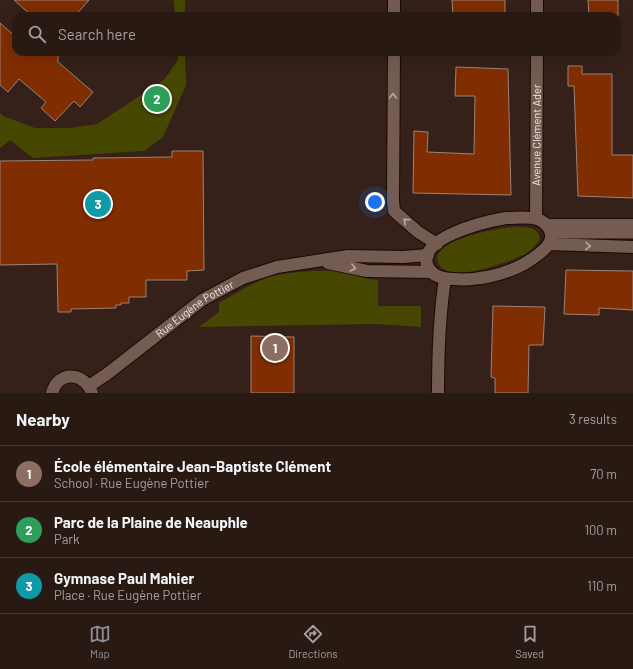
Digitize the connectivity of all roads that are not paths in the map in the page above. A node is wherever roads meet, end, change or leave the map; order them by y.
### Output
1 (394, 0) edge
2 (537, 0) edge
3 (394, 12) edge
4 (537, 12) edge
5 (394, 56) edge
6 (537, 56) edge
7 (536, 218) junction
8 (633, 225) edge
9 (633, 234) edge
10 (549, 235) junction
11 (436, 244) junction
12 (633, 247) edge
13 (428, 255) junction
14 (315, 261) junction
15 (432, 272) junction
16 (445, 278) junction
17 (91, 390) edge
18 (52, 393) edge
19 (438, 393) edge

1 - 3 street
2 - 4 street
11 -> 5 street
6 - 7 street, Avenue Clément Ader
7 - 10 street
7 - 11 street
8 - 10 street
9 - 10 lane
10 -> 12 street
10 - 16 street
11 - 13 street
13 - 14 street, Rue Eugène Pottier
13 - 15 street
14 -> 15 street, Rue Eugène Pottier
14 - 17 street, Rue Eugène Pottier
15 - 16 street
16 - 19 street
17 - 18 street, Rue Eugène Pottier

